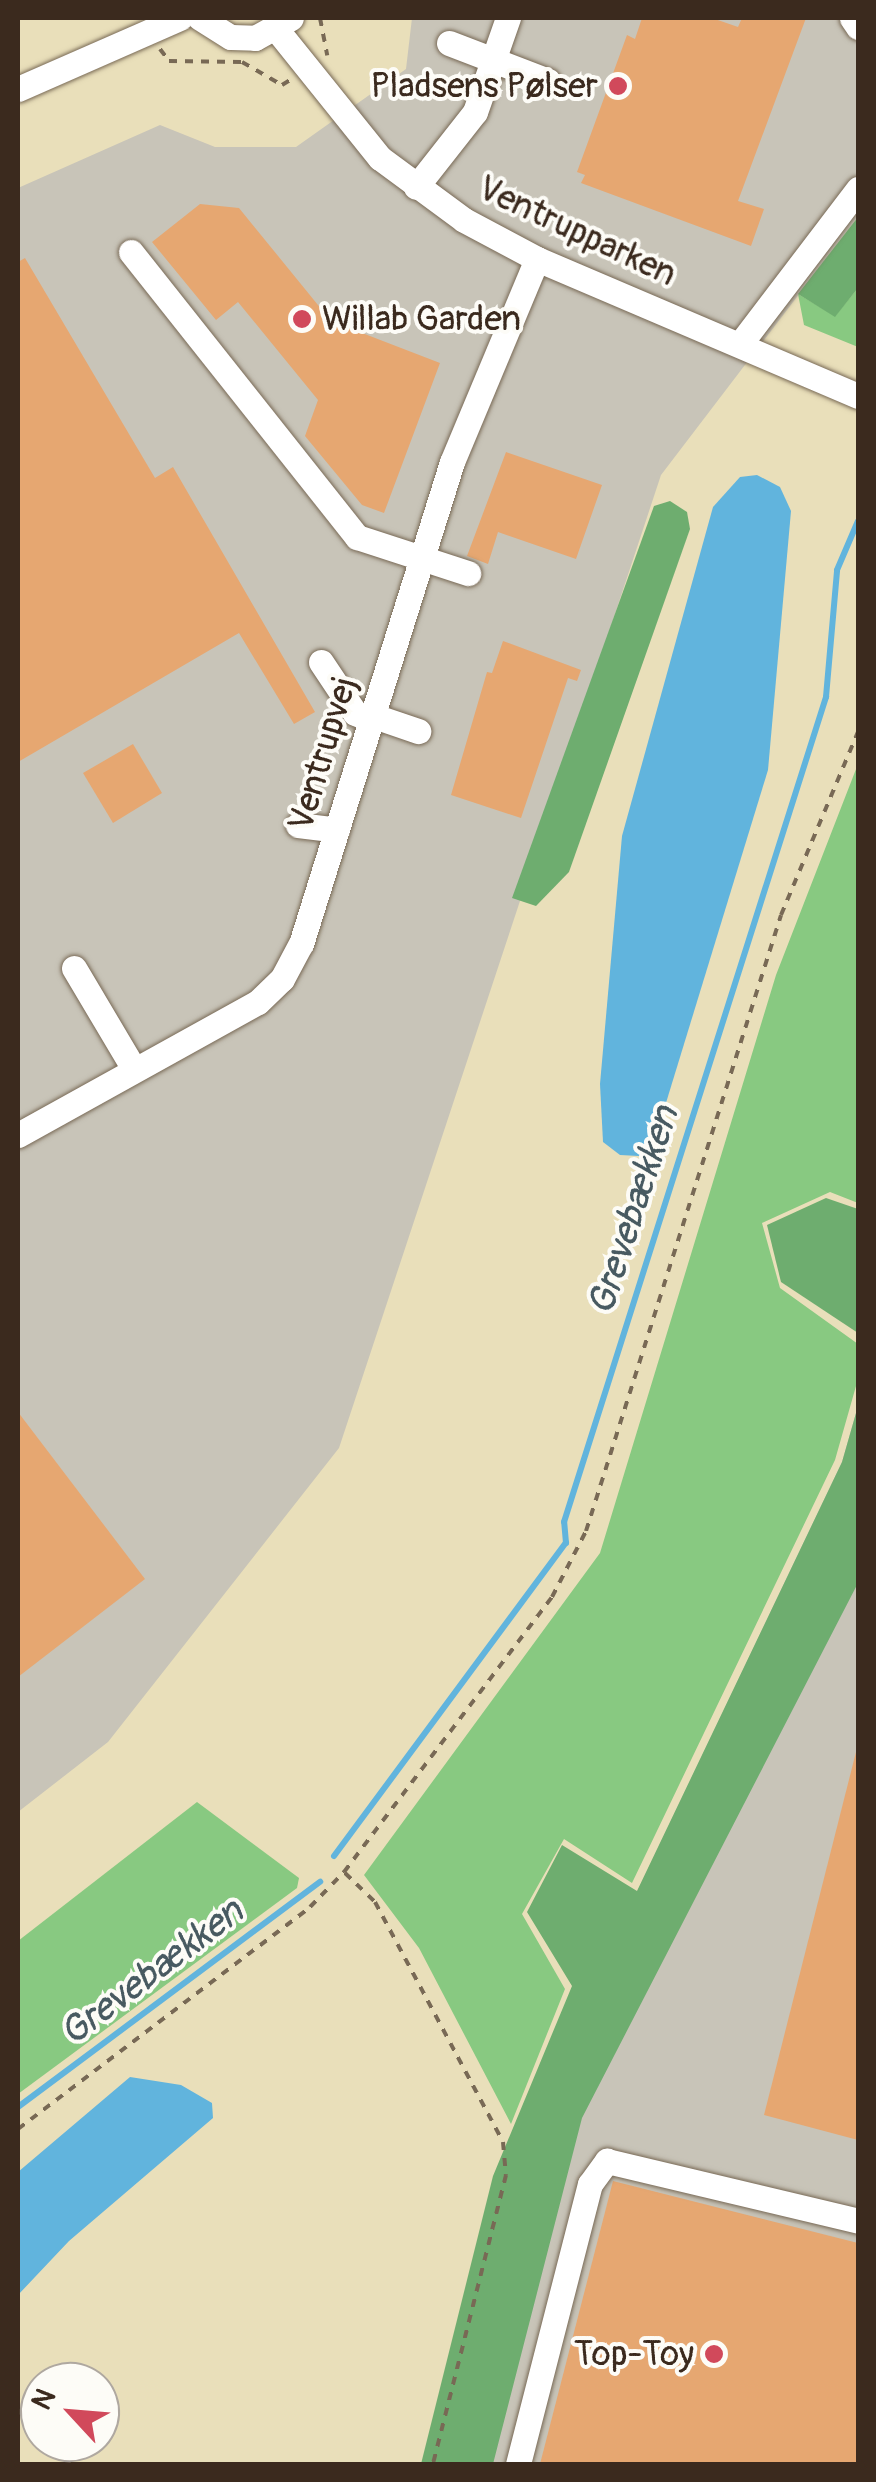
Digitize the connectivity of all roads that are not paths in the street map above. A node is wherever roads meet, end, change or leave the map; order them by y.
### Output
1 (180, 18) edge
2 (200, 18) edge
3 (508, 18) edge
4 (852, 18) edge
5 (284, 24) edge
6 (858, 27) edge
7 (449, 43) dead end
8 (496, 61) junction
9 (548, 81) dead end
10 (18, 90) edge
11 (416, 186) junction
12 (858, 189) edge
13 (130, 252) dead end
14 (537, 259) junction
15 (740, 344) junction
16 (858, 396) edge
17 (418, 559) junction
18 (468, 573) dead end
19 (321, 662) dead end
20 (370, 717) junction
21 (418, 731) dead end
22 (298, 825) dead end
23 (337, 830) junction
24 (74, 968) dead end
25 (134, 1069) junction
26 (18, 1135) edge
27 (858, 2221) edge
28 (518, 2464) edge

1 - 10 street
2 - 5 street
3 - 8 street
4 - 6 street
5 - 11 street, Ventrupparken
7 - 8 street
8 - 9 street
8 - 11 street
11 - 14 street, Ventrupparken
12 - 15 street
13 - 17 street
14 - 15 street, Ventrupparken
14 - 17 street, Ventrupvej
15 - 16 street, Ventrupparken
17 - 18 street
17 - 20 street, Ventrupvej
19 - 20 street
20 - 21 street
20 - 23 street, Ventrupvej
22 - 23 street
23 - 25 street, Ventrupvej
24 - 25 street
25 - 26 street, Ventrupvej
27 - 28 street

